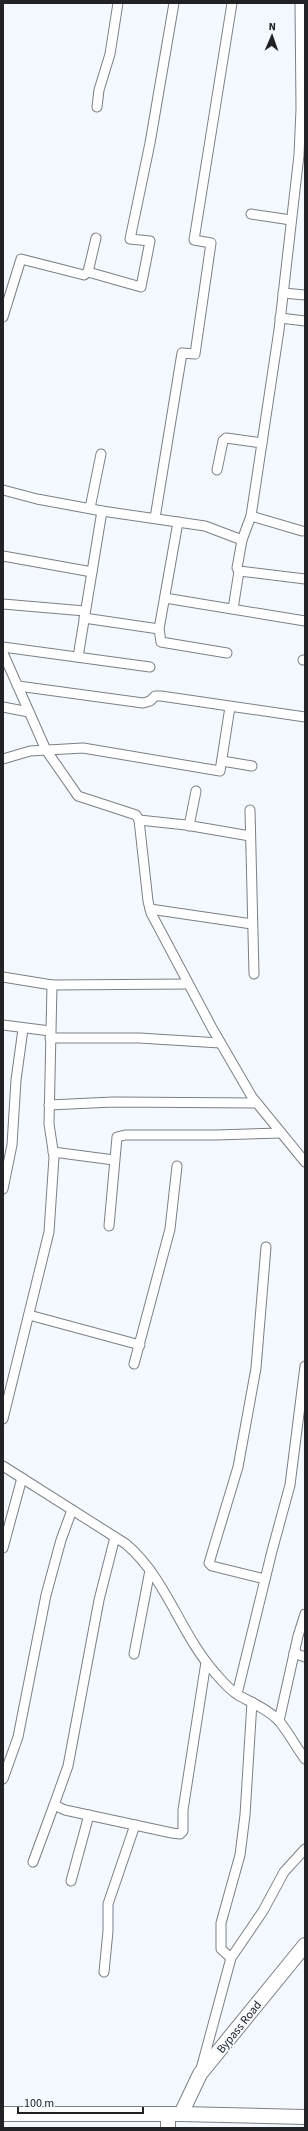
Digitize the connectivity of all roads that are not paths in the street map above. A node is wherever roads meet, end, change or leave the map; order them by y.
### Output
1 (118, 3) edge
2 (174, 3) edge
3 (232, 3) edge
4 (300, 3) edge
5 (97, 106) dead end
6 (251, 214) dead end
7 (291, 220) junction
8 (96, 238) dead end
9 (88, 272) junction
10 (283, 293) junction
11 (305, 295) edge
12 (3, 316) edge
13 (280, 318) junction
14 (305, 321) edge
15 (262, 443) junction
16 (101, 454) dead end
17 (217, 470) dead end
18 (3, 490) edge
19 (90, 508) junction
20 (102, 511) junction
21 (250, 516) junction
22 (155, 518) junction
23 (178, 522) junction
24 (302, 531) dead end
25 (242, 540) junction
26 (3, 556) edge
27 (239, 571) junction
28 (92, 572) junction
29 (305, 579) edge
30 (165, 598) junction
31 (3, 604) edge
32 (233, 609) junction
33 (85, 614) junction
34 (305, 621) edge
35 (159, 629) junction
36 (3, 647) edge
37 (3, 653) edge
38 (227, 653) dead end
39 (78, 657) junction
40 (150, 667) dead end
41 (18, 686) junction
42 (3, 707) edge
43 (230, 707) junction
44 (29, 712) junction
45 (305, 717) edge
46 (46, 750) junction
47 (3, 759) edge
48 (222, 760) junction
49 (252, 766) dead end
50 (196, 791) dead end
51 (250, 810) dead end
52 (139, 820) junction
53 (189, 826) junction
54 (250, 836) junction
55 (150, 909) junction
56 (252, 924) junction
57 (254, 974) dead end
58 (3, 977) edge
59 (188, 984) junction
60 (52, 985) junction
61 (3, 1025) edge
62 (23, 1029) junction
63 (50, 1035) junction
64 (220, 1043) junction
65 (257, 1103) junction
66 (49, 1105) junction
67 (281, 1133) junction
68 (53, 1152) junction
69 (114, 1160) junction
70 (305, 1162) edge
71 (177, 1166) dead end
72 (3, 1189) edge
73 (109, 1226) dead end
74 (266, 1247) dead end
75 (29, 1315) junction
76 (140, 1345) junction
77 (134, 1364) dead end
78 (305, 1366) edge
79 (3, 1419) edge
80 (3, 1466) edge
81 (22, 1478) junction
82 (72, 1510) junction
83 (115, 1537) junction
84 (3, 1546) edge
85 (150, 1570) junction
86 (265, 1579) junction
87 (305, 1614) edge
88 (294, 1653) junction
89 (134, 1654) dead end
90 (305, 1657) edge
91 (206, 1662) junction
92 (237, 1694) junction
93 (252, 1702) junction
94 (279, 1721) junction
95 (305, 1759) edge
96 (3, 1779) edge
97 (54, 1805) junction
98 (89, 1815) junction
99 (135, 1825) junction
100 (305, 1849) edge
101 (33, 1862) dead end
102 (71, 1881) dead end
103 (305, 1945) edge
104 (231, 1958) junction
105 (104, 1972) dead end
106 (200, 2074) junction
107 (3, 2114) edge
108 (305, 2117) edge
109 (173, 2119) edge
110 (201, 2121) edge

1 - 5 street
2 - 9 street
3 - 22 street
4 - 7 street
6 - 7 street
7 - 10 street
8 - 9 street
9 - 12 street
10 - 11 street
10 - 13 street
13 - 14 street
13 - 15 street
15 - 17 street
15 - 21 street
16 - 19 street
18 - 19 street
19 - 20 street
20 - 22 street
20 - 28 street
21 - 24 street
21 - 25 street
22 - 23 street
23 - 25 street
23 - 30 street
25 - 27 street
26 - 28 street
27 - 29 street
27 - 32 street
28 - 33 street
30 - 32 street
30 - 35 street
31 - 33 street
32 - 34 street
33 - 35 street
33 - 39 street
35 - 38 street
36 - 39 street
37 - 41 street
39 - 40 street
41 - 43 street
41 - 44 street
42 - 44 street
43 - 45 street
43 - 48 street
44 - 46 street
46 - 47 street
46 - 48 street
46 - 52 street
48 - 49 street
50 - 53 street
51 - 54 street
52 - 53 street
52 - 55 street
53 - 54 street
54 - 56 street
55 - 56 street
55 - 59 street
56 - 57 street
58 - 60 street
59 - 60 street
59 - 64 street
60 - 63 street
61 - 62 street
62 - 63 street
62 - 72 street
63 - 64 street
63 - 66 street
64 - 65 street
65 - 66 street
65 - 67 street
66 - 68 street
67 - 69 street
67 - 70 street
68 - 69 street
68 - 75 street
69 - 73 street
71 - 76 street
74 - 86 street
75 - 76 street
75 - 79 street
76 - 77 street
78 - 86 street
80 - 81 street
81 - 82 street
81 - 84 street
82 - 83 street
82 - 96 street
83 - 85 street
83 - 97 street
85 - 89 street
85 - 91 street
86 - 92 street
87 - 88 street
88 - 90 street
88 - 94 street
91 - 92 street
91 - 99 street
92 - 93 street
93 - 94 street
93 - 104 street
94 - 95 street
97 - 98 street
97 - 101 street
98 - 99 street
98 - 102 street
99 - 105 street
100 - 104 street
103 - 106 main road, Bypass Road
104 - 106 street
106 - 109 main road, Bypass Road
107 - 109 main road
108 - 110 main road
109 - 110 main road

